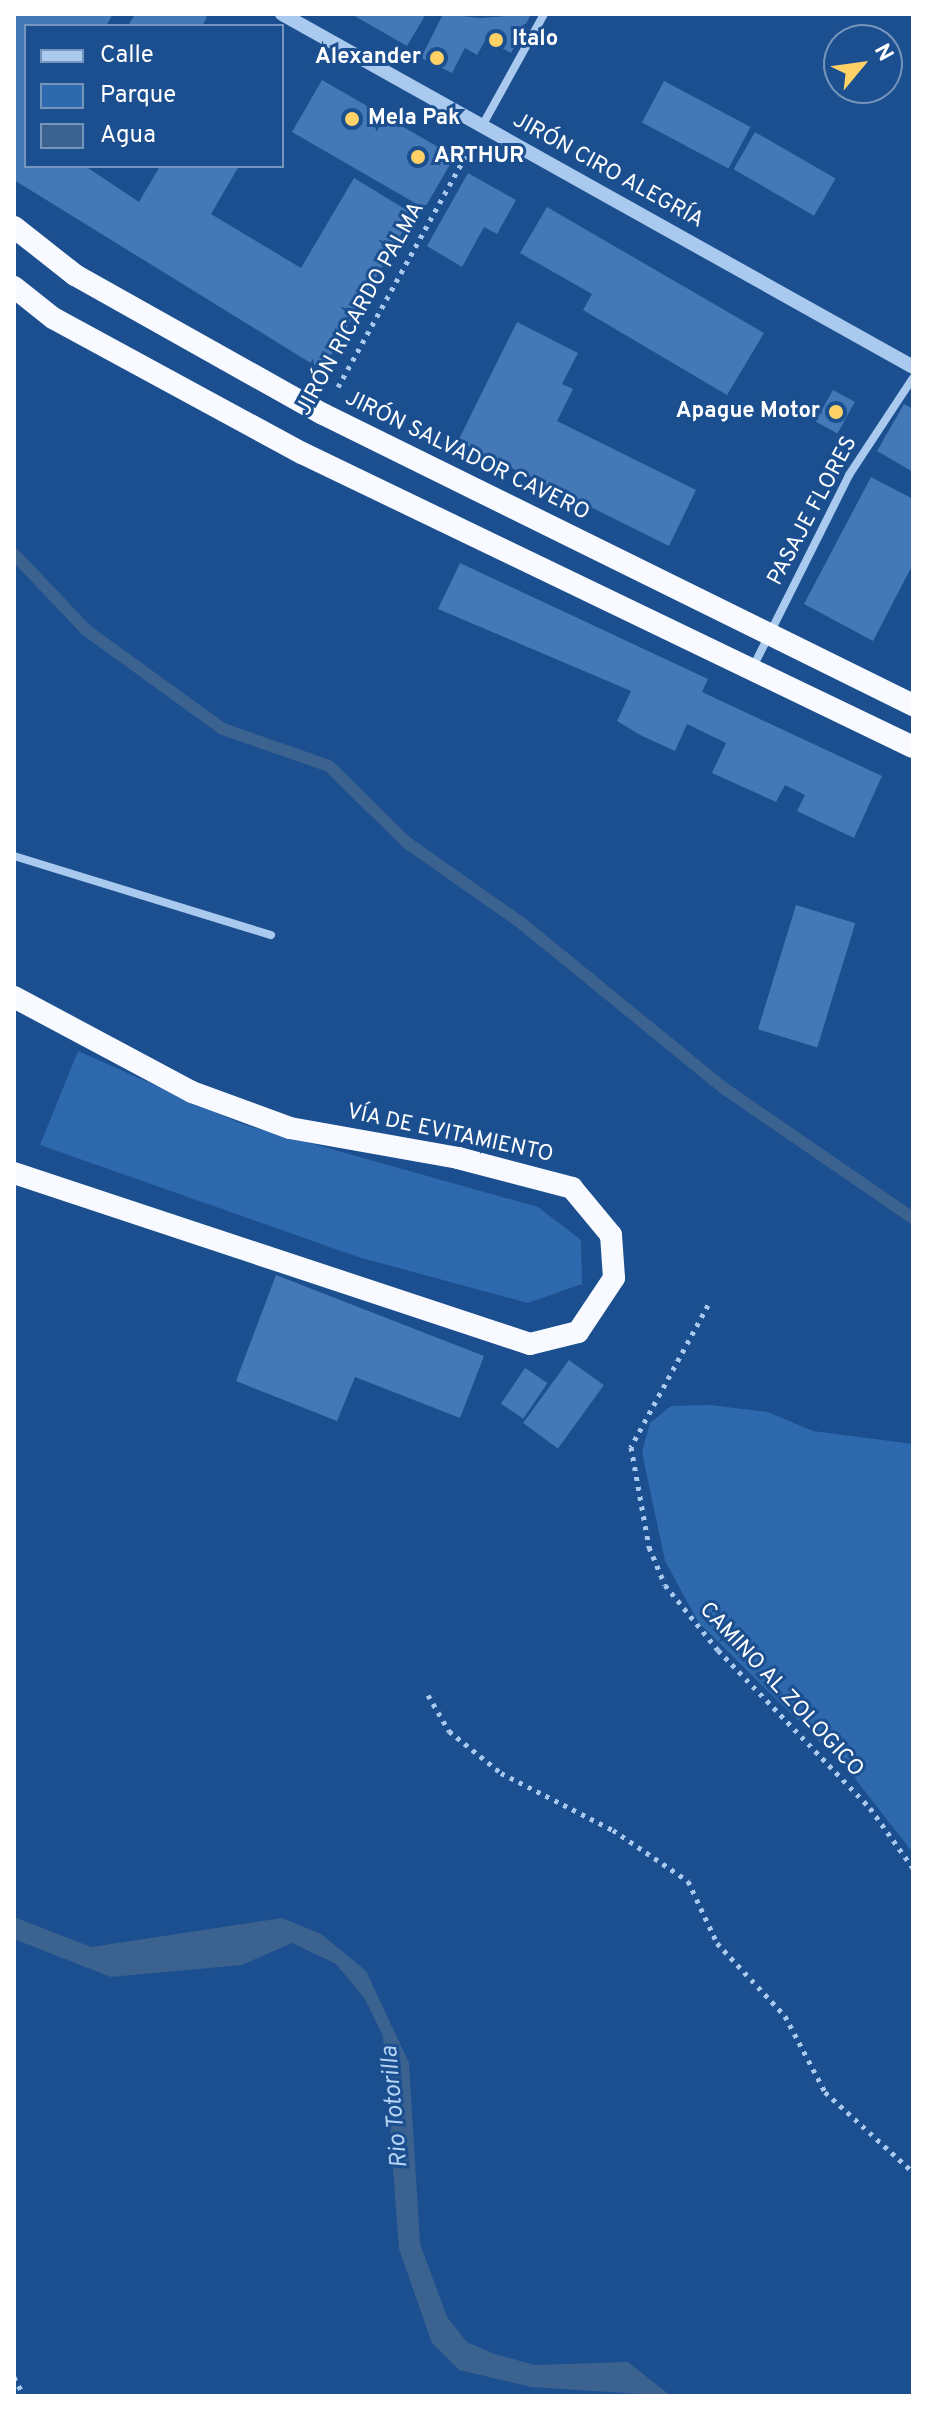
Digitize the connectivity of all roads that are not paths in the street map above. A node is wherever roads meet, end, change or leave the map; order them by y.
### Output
1 (282, 14) edge
2 (544, 14) edge
3 (482, 126) junction
4 (14, 227) edge
5 (14, 287) edge
6 (913, 367) edge
7 (913, 378) edge
8 (769, 632) junction
9 (753, 667) junction
10 (913, 705) edge
11 (913, 747) edge
12 (14, 856) edge
13 (271, 935) dead end
14 (14, 997) edge
15 (14, 1173) edge

1 - 3 street, JIRÓN CIRO ALEGRÍA
2 - 3 street
3 - 6 street, JIRÓN CIRO ALEGRÍA
4 - 8 highway, JIRÓN SALVADOR CAVERO
5 - 9 highway
7 - 8 street, PASAJE FLORES
8 - 9 street, PASAJE FLORES
8 - 10 highway, JIRÓN SALVADOR CAVERO
9 - 11 highway
12 - 13 street
14 - 15 highway, VÍA DE EVITAMIENTO

